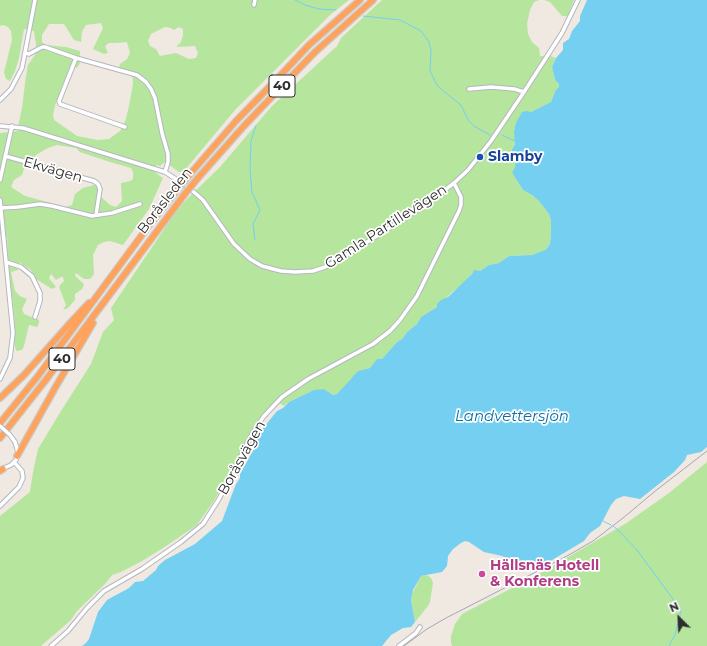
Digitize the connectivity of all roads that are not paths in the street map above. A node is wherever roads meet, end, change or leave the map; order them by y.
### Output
1 (35, 0) edge
2 (255, 0) edge
3 (360, 0) edge
4 (373, 0) edge
5 (578, 0) edge
6 (254, 5) dead end
7 (25, 53) junction
8 (76, 58) junction
9 (469, 89) dead end
10 (524, 92) junction
11 (0, 100) edge
12 (0, 126) edge
13 (12, 126) junction
14 (125, 127) dead end
15 (6, 156) junction
16 (165, 172) junction
17 (0, 180) edge
18 (454, 183) junction
19 (0, 200) edge
20 (140, 204) dead end
21 (1, 208) edge
22 (96, 215) junction
23 (6, 262) junction
24 (103, 289) junction
25 (110, 295) junction
26 (35, 317) dead end
27 (0, 379) edge
28 (0, 398) edge
29 (0, 424) edge
30 (0, 438) edge
31 (17, 456) junction
32 (14, 462) junction
33 (1, 470) edge
34 (0, 506) edge
35 (420, 627) dead end
36 (51, 646) edge
37 (399, 646) edge

1 - 7 street
2 - 6 street
3 - 24 highway, Boråsleden / 40, bridge
4 - 25 highway, Boråsleden / 40, bridge
5 - 10 street, Gamla Partillevägen
7 - 8 street
7 - 11 street
8 - 14 street
8 - 16 street
9 - 10 street
10 - 18 street, Gamla Partillevägen
12 - 13 street, Gamla Partillevägen
13 - 15 street, Ekvägen
13 - 16 street, Gamla Partillevägen
15 - 17 street
15 - 22 street, Ekvägen
16 - 18 street, Gamla Partillevägen
18 - 36 street, Boråsvägen
19 - 21 street
20 - 22 street
21 - 22 street
21 - 23 street
23 - 26 street
23 - 27 street
24 - 28 highway
24 - 29 highway, Boråsleden / 40
25 - 30 highway, Boråsleden / 40
25 - 31 highway
29 - 31 street, 40, bridge
31 - 32 street
32 - 33 street
32 - 34 street
35 - 37 street

